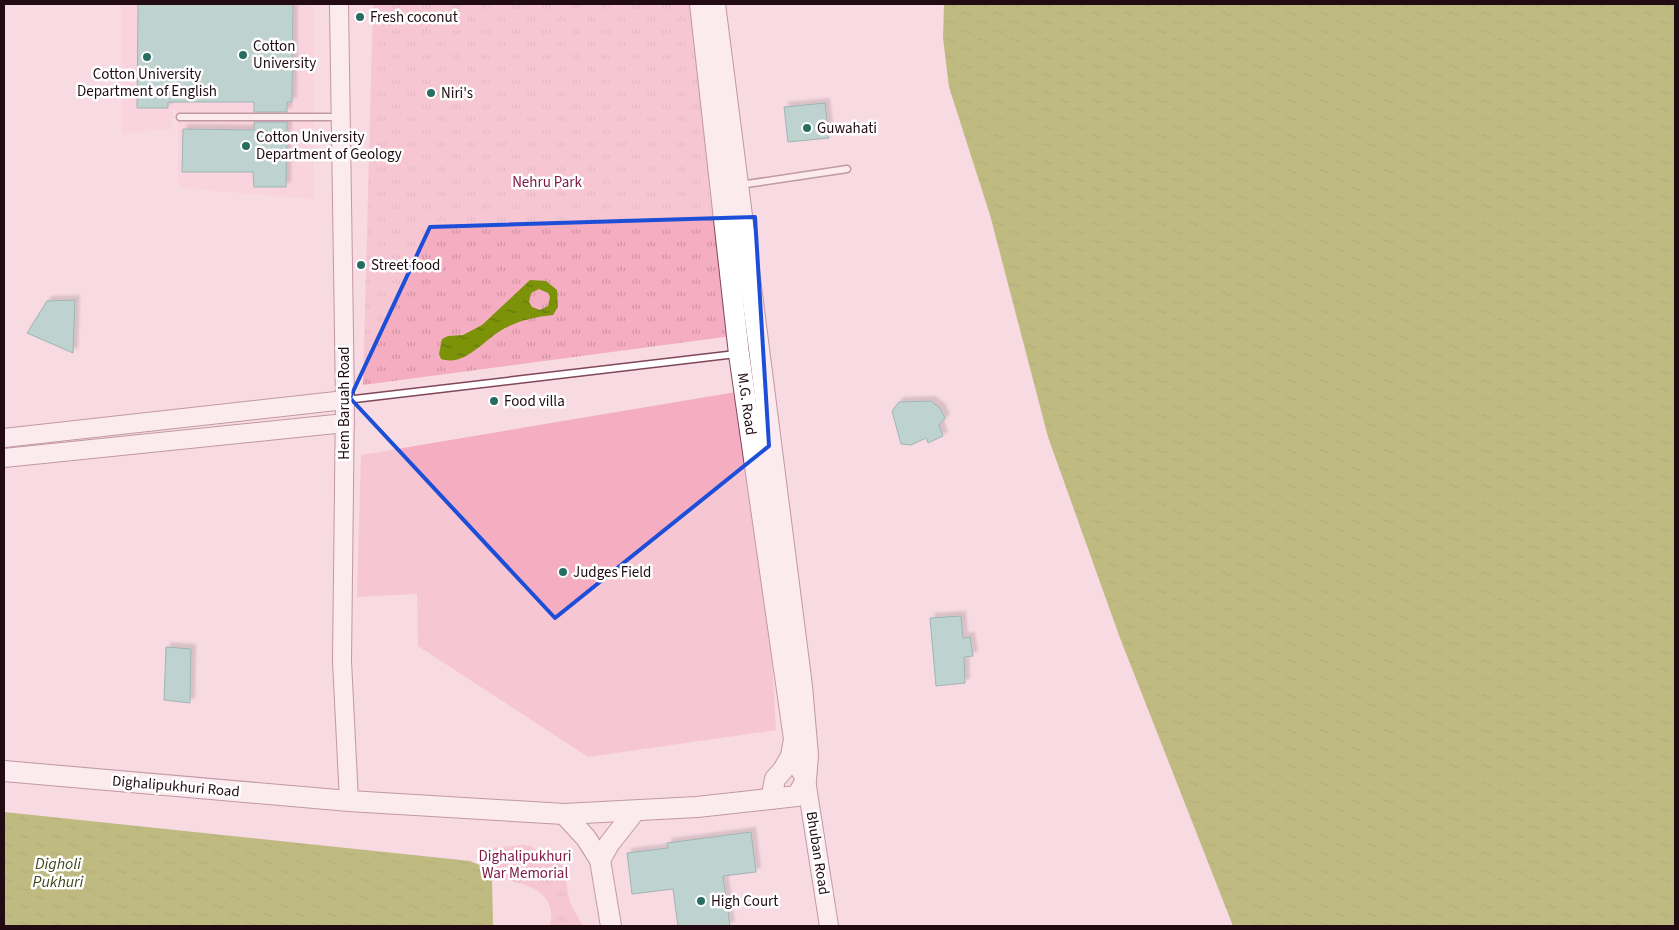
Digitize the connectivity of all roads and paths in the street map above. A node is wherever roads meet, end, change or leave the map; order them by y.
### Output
1 (339, 4) edge
2 (700, 4) edge
3 (714, 4) edge
4 (180, 117) dead end
5 (341, 117) junction
6 (847, 169) dead end
7 (739, 186) junction
8 (740, 354) junction
9 (345, 400) junction
10 (345, 423) junction
11 (4, 438) edge
12 (4, 458) edge
13 (791, 756) junction
14 (4, 772) edge
15 (806, 780) junction
16 (771, 799) junction
17 (349, 802) junction
18 (635, 811) junction
19 (564, 814) junction
20 (600, 860) junction
21 (611, 926) edge
22 (830, 926) edge

1 - 5 street, Hem Baruah Road
2 - 8 main road, M.G. Road
3 - 7 main road
4 - 5 lane
5 - 9 street, Hem Baruah Road
6 - 7 lane
7 - 15 main road
8 - 9 lane
8 - 13 main road, M.G. Road
9 - 10 street, Hem Baruah Road
9 - 11 street
10 - 12 street
10 - 17 street, Hem Baruah Road
13 - 15 street
13 - 16 main road
14 - 17 main road, Dighalipukhuri Road
15 - 16 main road, Dighalipukhuri Road
15 - 22 street, Bhuban Road
16 - 18 main road, Dighalipukhuri Road
17 - 19 main road, Dighalipukhuri Road
18 - 19 main road, Dighalipukhuri Road
18 - 20 main road
19 - 20 main road
20 - 21 main road

